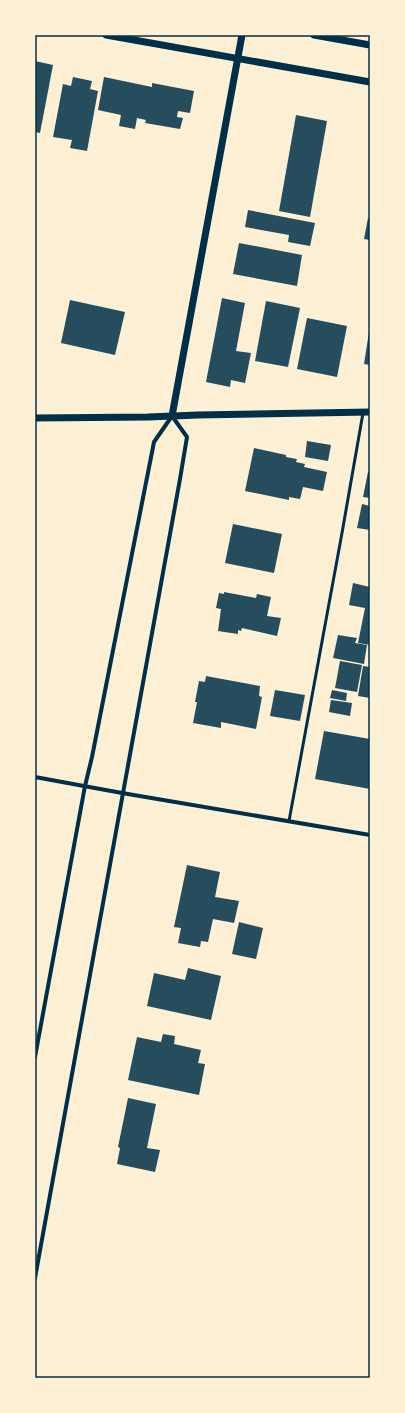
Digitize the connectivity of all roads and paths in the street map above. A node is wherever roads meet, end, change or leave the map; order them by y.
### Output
1 (106, 35) edge
2 (242, 35) edge
3 (314, 35) edge
4 (370, 45) edge
5 (238, 58) junction
6 (370, 82) edge
7 (367, 412) edge
8 (172, 416) junction
9 (35, 418) edge
10 (35, 777) edge
11 (85, 786) junction
12 (122, 793) junction
13 (289, 821) junction
14 (370, 835) edge
15 (35, 1057) edge
16 (35, 1278) edge

1 - 5 street
2 - 5 street
3 - 4 street
5 - 6 street
5 - 8 street
7 - 8 street
7 - 13 lane
8 - 9 street
8 - 11 street
8 - 12 street
10 - 11 street
11 - 12 street
11 - 15 street
12 - 13 street
12 - 16 street
13 - 14 street

